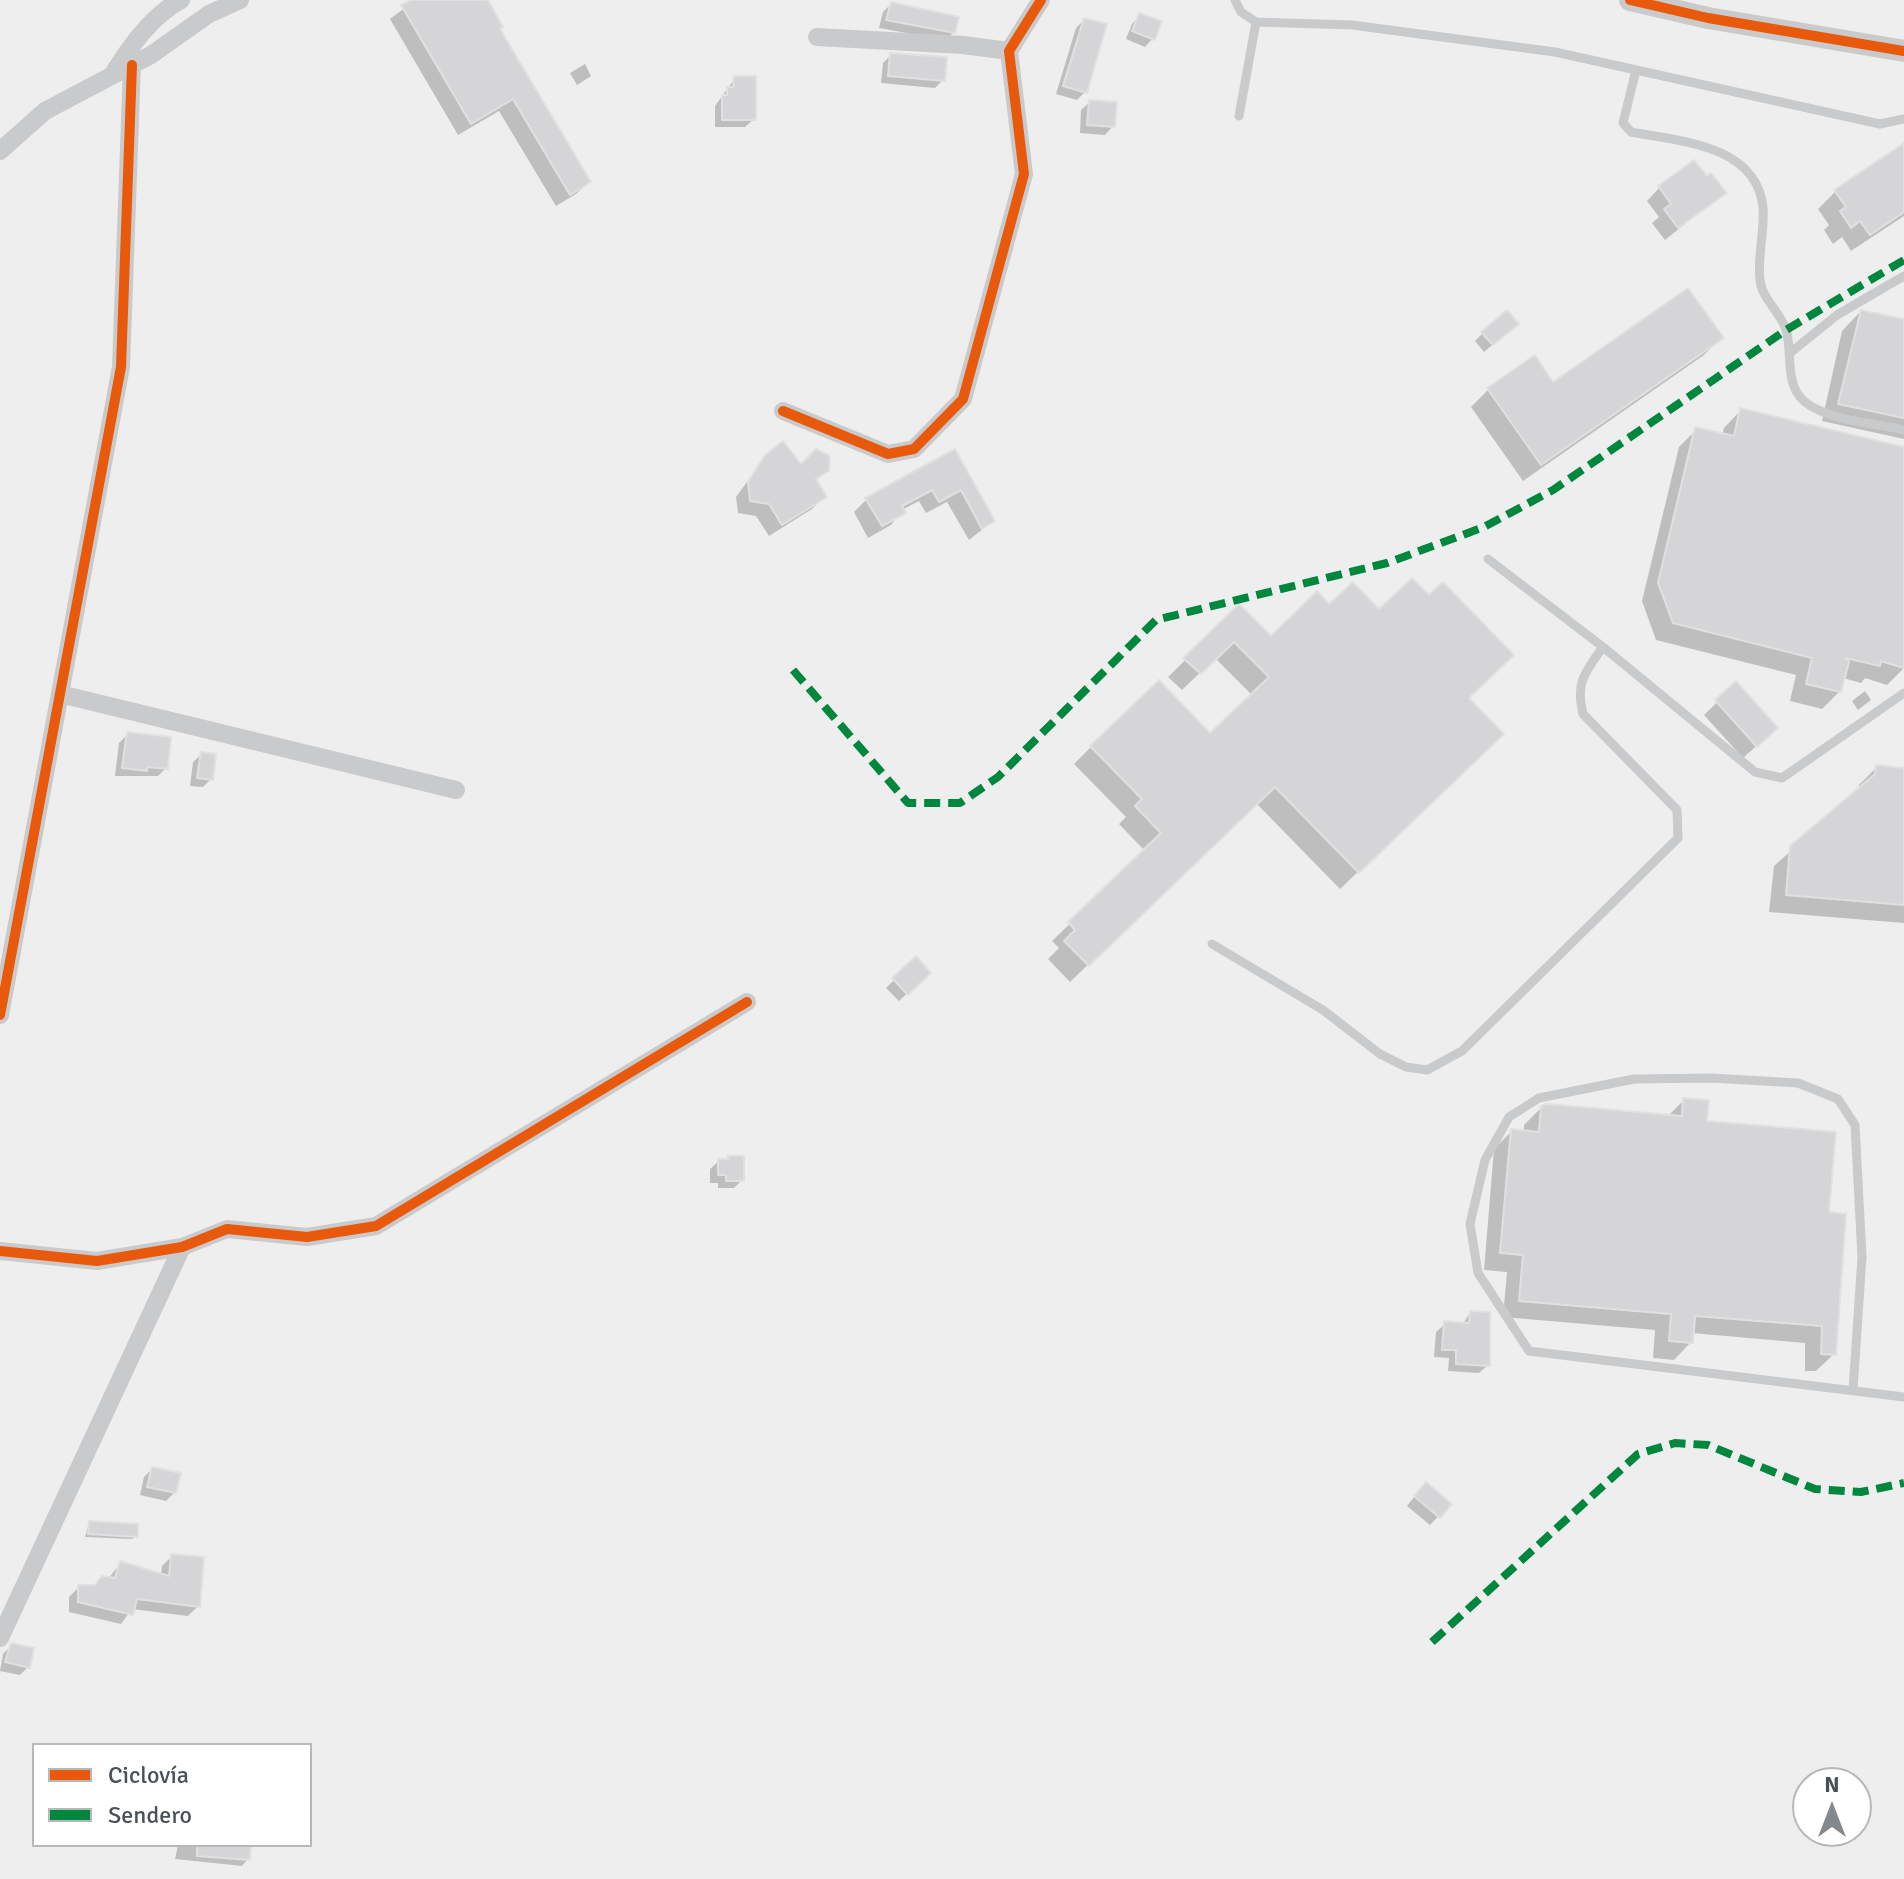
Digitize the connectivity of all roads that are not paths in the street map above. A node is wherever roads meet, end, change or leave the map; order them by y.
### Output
1 (181, 0) edge
2 (240, 0) edge
3 (1041, 0) edge
4 (1235, 0) edge
5 (1630, 0) edge
6 (1256, 22) junction
7 (817, 37) dead end
8 (1009, 51) junction
9 (1904, 51) edge
10 (132, 65) junction
11 (1636, 70) junction
12 (112, 76) junction
13 (1239, 116) dead end
14 (1904, 119) edge
15 (0, 151) edge
16 (1904, 276) edge
17 (1790, 353) junction
18 (783, 411) dead end
19 (1904, 430) edge
20 (1488, 559) dead end
21 (1603, 647) junction
22 (1904, 693) edge
23 (60, 694) junction
24 (456, 790) dead end
25 (1212, 944) dead end
26 (747, 1002) dead end
27 (0, 1009) edge
28 (182, 1247) junction
29 (0, 1251) edge
30 (1853, 1390) junction
31 (1904, 1397) edge
32 (0, 1638) edge

1 - 12 street
2 - 10 street
3 - 8 street
4 - 6 lane
5 - 9 street
6 - 11 lane
6 - 13 lane
7 - 8 street
8 - 18 street
10 - 12 street
10 - 23 street
11 - 14 lane
11 - 17 lane
12 - 15 street
16 - 17 lane
17 - 19 lane
20 - 21 lane
21 - 22 lane
21 - 25 lane
23 - 24 street
23 - 27 street
26 - 28 street
28 - 29 street
28 - 32 street
30 - 30 lane
30 - 31 lane

